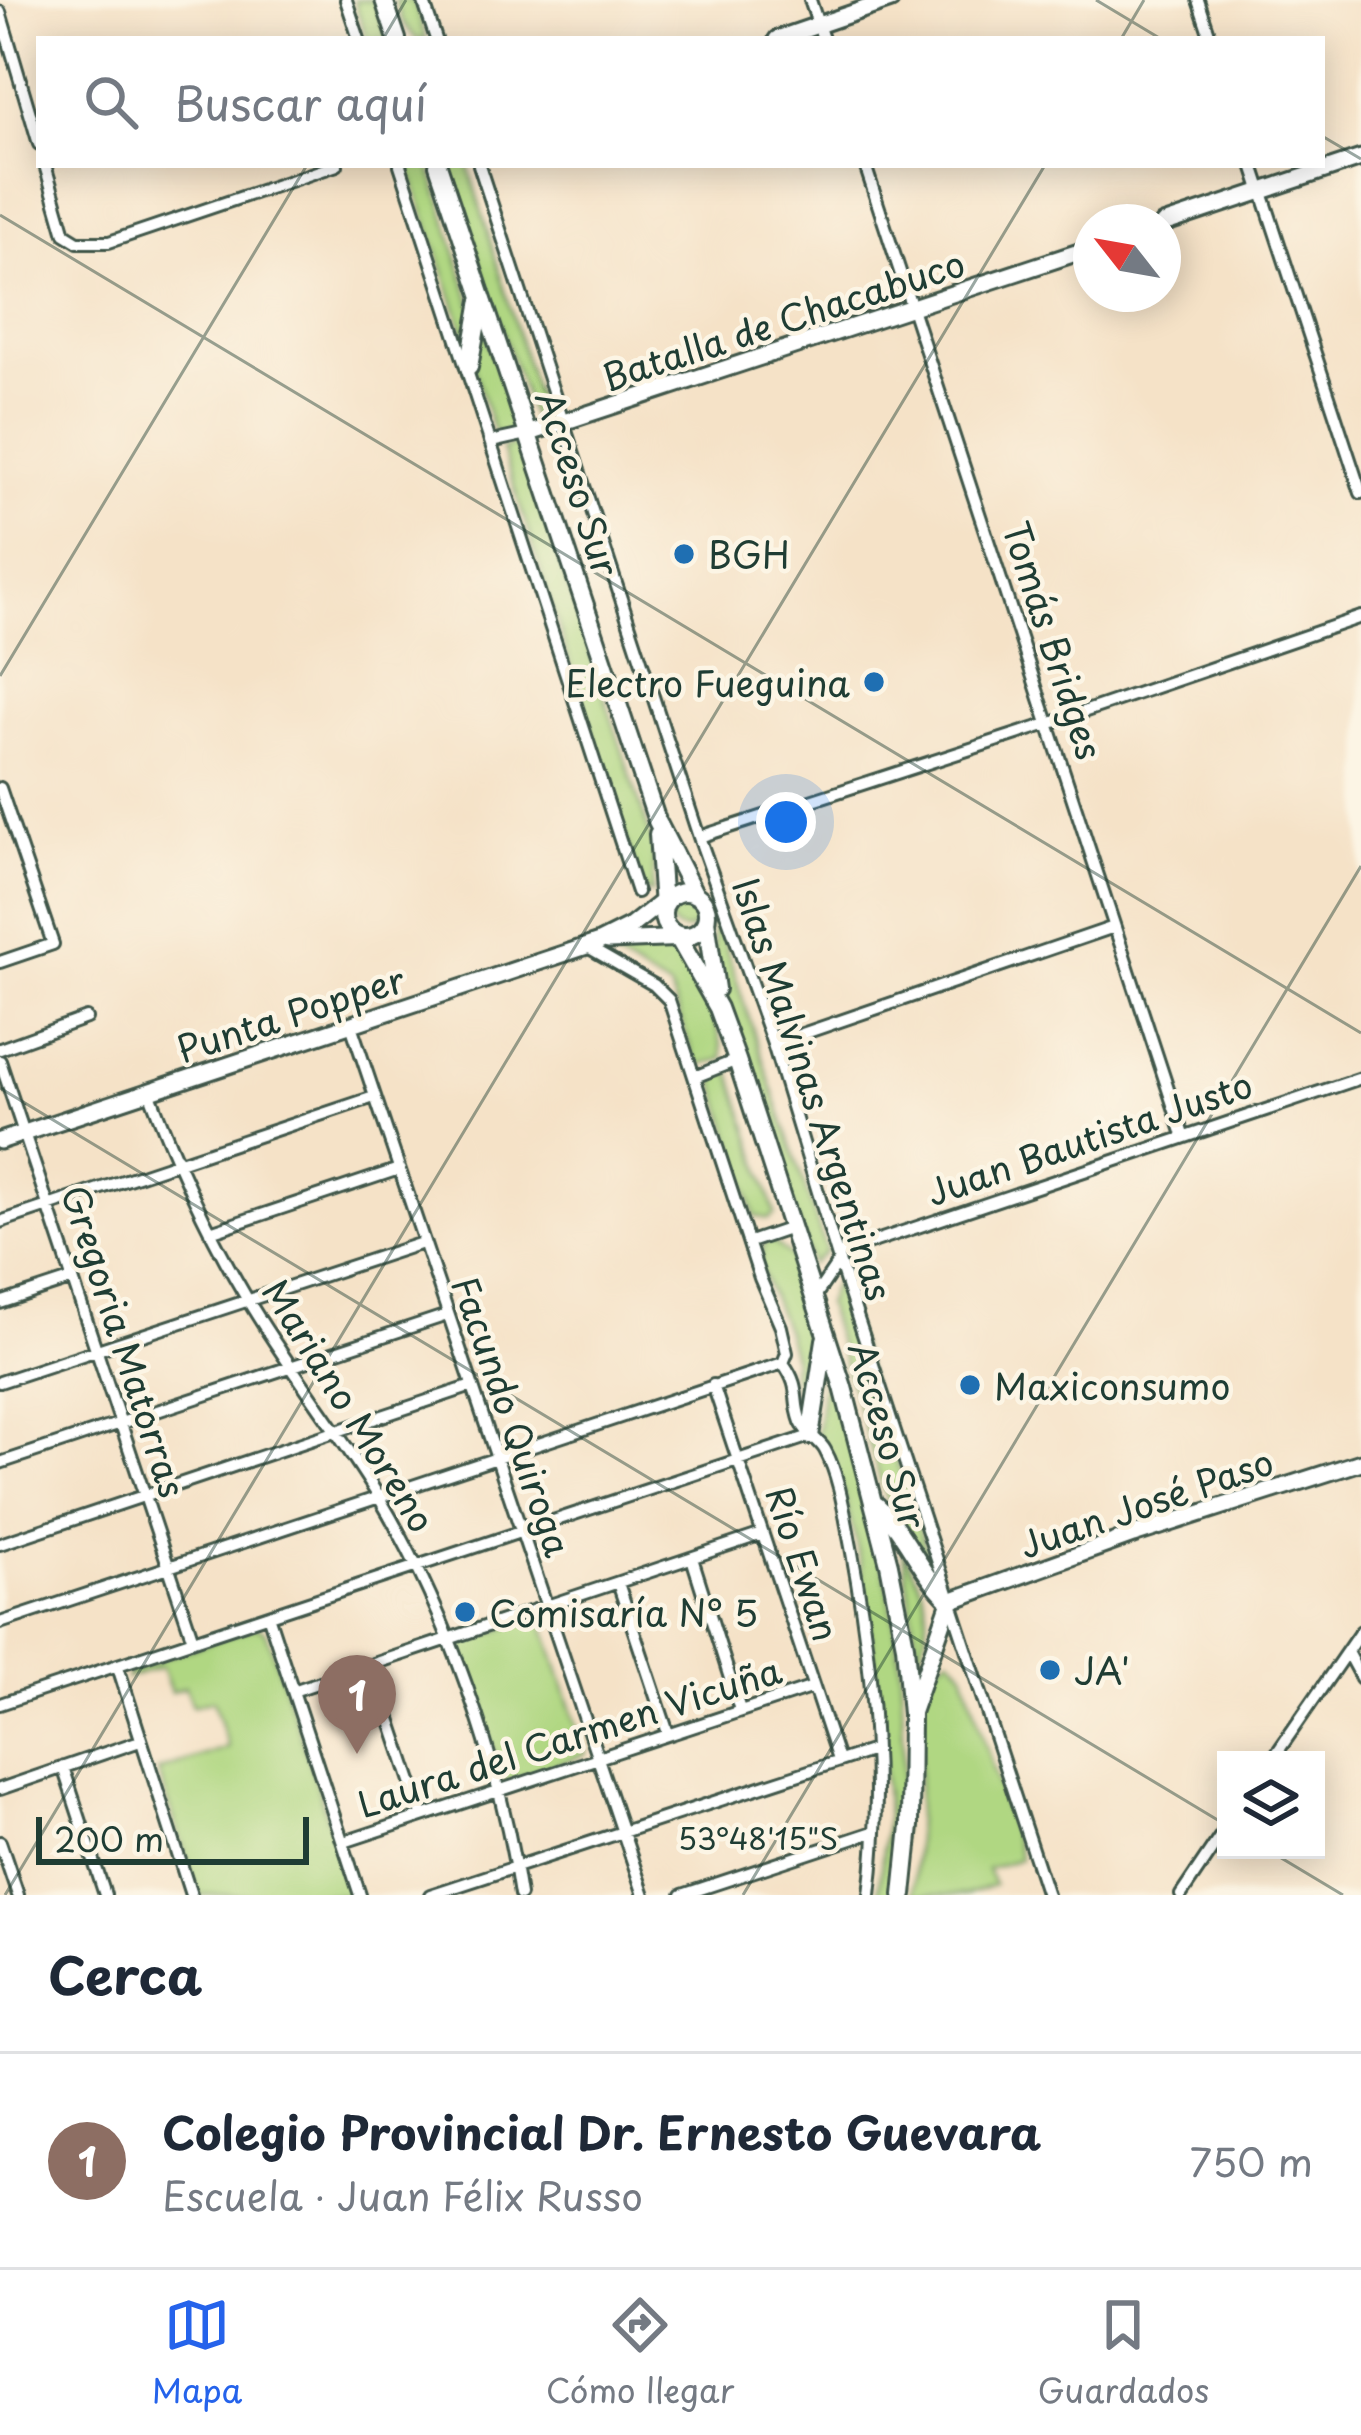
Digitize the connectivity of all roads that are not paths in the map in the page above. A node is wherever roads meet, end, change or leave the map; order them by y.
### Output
1 (346, 0) edge
2 (423, 0) edge
3 (810, 0) edge
4 (891, 0) edge
5 (1198, 0) edge
6 (387, 8) edge
7 (0, 12) edge
8 (821, 32) edge
9 (358, 36) edge
10 (408, 36) edge
11 (435, 36) edge
12 (1210, 36) edge
13 (36, 134) edge
14 (1361, 158) edge
15 (46, 168) edge
16 (328, 168) edge
17 (401, 168) edge
18 (439, 168) edge
19 (480, 168) edge
20 (866, 168) edge
21 (1254, 168) edge
22 (1262, 190) junction
23 (1181, 218) edge
24 (1073, 254) edge
25 (482, 293) junction
26 (912, 309) junction
27 (469, 368) junction
28 (563, 423) junction
29 (527, 434) junction
30 (491, 442) junction
31 (1361, 493) edge
32 (1361, 617) edge
33 (1051, 723) junction
34 (0, 788) edge
35 (657, 821) junction
36 (699, 837) junction
37 (660, 852) junction
38 (637, 892) dead end
39 (695, 895) junction
40 (664, 901) junction
41 (706, 916) junction
42 (631, 926) junction
43 (1114, 927) junction
44 (682, 938) junction
45 (592, 944) junction
46 (0, 962) edge
47 (718, 1008) junction
48 (86, 1018) dead end
49 (352, 1025) junction
50 (773, 1044) junction
51 (0, 1049) edge
52 (0, 1060) edge
53 (737, 1060) junction
54 (697, 1076) junction
55 (1361, 1078) edge
56 (149, 1091) junction
57 (374, 1097) junction
58 (25, 1132) junction
59 (1184, 1136) junction
60 (0, 1141) edge
61 (176, 1165) junction
62 (399, 1169) junction
63 (49, 1206) junction
64 (0, 1222) edge
65 (791, 1228) junction
66 (210, 1232) junction
67 (750, 1242) junction
68 (422, 1243) junction
69 (838, 1258) junction
70 (73, 1279) junction
71 (814, 1298) junction
72 (248, 1300) junction
73 (0, 1303) edge
74 (447, 1315) junction
75 (826, 1333) junction
76 (96, 1349) junction
77 (783, 1363) junction
78 (291, 1367) junction
79 (0, 1382) edge
80 (713, 1385) junction
81 (472, 1386) junction
82 (121, 1423) junction
83 (335, 1432) junction
84 (810, 1436) junction
85 (496, 1458) junction
86 (738, 1461) junction
87 (0, 1462) edge
88 (1361, 1462) edge
89 (145, 1495) junction
90 (378, 1497) junction
91 (877, 1505) junction
92 (523, 1532) junction
93 (762, 1534) junction
94 (0, 1544) edge
95 (692, 1558) junction
96 (168, 1568) junction
97 (415, 1568) junction
98 (618, 1582) junction
99 (950, 1601) junction
100 (546, 1607) junction
101 (268, 1618) junction
102 (0, 1623) edge
103 (1361, 1631) edge
104 (193, 1640) junction
105 (447, 1640) junction
106 (1347, 1652) junction
107 (372, 1665) junction
108 (118, 1667) junction
109 (1361, 1678) edge
110 (813, 1687) junction
111 (292, 1691) junction
112 (0, 1704) edge
113 (740, 1710) junction
114 (911, 1714) junction
115 (668, 1733) junction
116 (140, 1742) junction
117 (873, 1750) junction
118 (1278, 1751) edge
119 (596, 1757) junction
120 (838, 1760) junction
121 (63, 1767) junction
122 (0, 1789) edge
123 (497, 1791) junction
124 (422, 1814) junction
125 (622, 1832) junction
126 (873, 1832) junction
127 (1217, 1841) edge
128 (0, 1842) edge
129 (344, 1842) junction
130 (516, 1867) junction
131 (188, 1894) edge
132 (18, 1895) edge
133 (105, 1895) edge
134 (360, 1895) edge
135 (430, 1895) edge
136 (520, 1895) edge
137 (644, 1895) edge
138 (682, 1895) edge
139 (870, 1895) edge
140 (903, 1895) edge
141 (1047, 1895) edge
142 (1180, 1895) edge

1 - 9 street
2 - 11 street
3 - 8 street
4 - 8 street
5 - 12 street
6 - 10 main road
7 - 13 street
14 - 22 street
15 - 16 street
17 - 27 street
18 - 25 main road, Acceso Sur
19 - 28 street, Islas Malvinas Argentinas
20 - 26 street, Tomás Bridges
21 - 22 street
22 - 23 street
22 - 31 street
24 - 26 street, Batalla de Chacabuco
25 - 27 main road
25 - 29 main road, Acceso Sur
26 - 28 street, Batalla de Chacabuco
26 - 33 street, Tomás Bridges
27 - 30 street
28 - 29 street, Batalla de Chacabuco
28 - 36 street, Islas Malvinas Argentinas
29 - 30 street, Batalla de Chacabuco
29 - 35 main road, Acceso Sur
30 - 38 street
32 - 33 street
33 - 36 street
33 - 43 street, Tomás Bridges
34 - 46 street
35 - 37 main road, Acceso Sur
35 - 39 main road, Acceso Sur
36 - 50 street, Islas Malvinas Argentinas
37 - 40 main road, Acceso Sur
37 - 42 street
39 - 40 main road
39 - 41 main road
40 - 42 street, Punta Popper
40 - 44 main road
41 - 44 main road
41 - 47 main road, Acceso Sur
42 - 45 street, Punta Popper
43 - 50 street
43 - 59 street, Tomás Bridges
44 - 45 street, Punta Popper
44 - 47 main road, Acceso Sur
45 - 49 street, Punta Popper
45 - 54 street
47 - 53 main road, Acceso Sur
48 - 51 street
49 - 56 street, Punta Popper
49 - 57 street, Facundo Quiroga
50 - 69 street, Islas Malvinas Argentinas
52 - 58 street, Gregoria Matorras
53 - 54 street
53 - 65 main road, Acceso Sur
54 - 67 street
55 - 59 street, Juan Bautista Justo
56 - 58 street, Punta Popper
56 - 61 street, Mariano Moreno
57 - 61 street
57 - 62 street, Facundo Quiroga
58 - 60 street, Punta Popper
58 - 63 street, Gregoria Matorras
59 - 69 street, Juan Bautista Justo
61 - 63 street
61 - 66 street, Mariano Moreno
62 - 66 street
62 - 68 street, Facundo Quiroga
63 - 64 street
63 - 70 street, Gregoria Matorras
65 - 67 street
65 - 71 main road, Acceso Sur
66 - 72 street, Mariano Moreno
67 - 77 street
68 - 72 street
68 - 74 street, Facundo Quiroga
69 - 71 street
69 - 99 street, Islas Malvinas Argentinas
70 - 73 street
70 - 76 street, Gregoria Matorras
71 - 75 main road, Acceso Sur
72 - 76 street
72 - 78 street, Mariano Moreno
74 - 78 street
74 - 81 street, Facundo Quiroga
75 - 84 main road
75 - 91 main road, Acceso Sur
76 - 79 street
76 - 82 street, Gregoria Matorras
77 - 80 street
77 - 84 street
78 - 82 street
78 - 83 street, Mariano Moreno
80 - 85 street
80 - 86 street, Río Ewan
81 - 83 street
81 - 85 street, Facundo Quiroga
82 - 87 street
82 - 89 street, Gregoria Matorras
83 - 89 street
83 - 90 street, Mariano Moreno
84 - 86 street
84 - 117 street
85 - 90 street
85 - 92 street, Facundo Quiroga
86 - 92 street
86 - 93 street, Río Ewan
88 - 99 street, Juan José Paso
89 - 94 street
89 - 96 street, Gregoria Matorras
90 - 96 street
90 - 97 street, Mariano Moreno
91 - 99 street
91 - 114 main road, Acceso Sur
92 - 97 street
92 - 100 street, Facundo Quiroga
93 - 95 street
93 - 110 street, Río Ewan
95 - 98 street
95 - 113 street
96 - 102 street
96 - 104 street, Gregoria Matorras
97 - 101 street
97 - 105 street, Mariano Moreno
98 - 100 street
98 - 115 street
99 - 114 street
99 - 141 street, Islas Malvinas Argentinas
100 - 105 street
100 - 119 street, Facundo Quiroga
101 - 104 street
101 - 111 street
103 - 106 street
104 - 108 street
105 - 107 street
105 - 123 street, Mariano Moreno
106 - 109 street
106 - 118 street
107 - 111 street
107 - 124 street
108 - 112 street
108 - 116 street
110 - 113 street, Laura del Carmen Vicuña
110 - 120 street, Río Ewan
111 - 129 street
113 - 115 street, Laura del Carmen Vicuña
114 - 140 main road, Acceso Sur
115 - 119 street, Laura del Carmen Vicuña
116 - 121 street
116 - 131 street
117 - 120 street
117 - 126 street
119 - 123 street, Laura del Carmen Vicuña
119 - 125 street, Facundo Quiroga
120 - 125 street
121 - 122 street
121 - 133 street
123 - 124 street, Laura del Carmen Vicuña
123 - 130 street, Mariano Moreno
124 - 129 street, Laura del Carmen Vicuña
125 - 130 street
125 - 137 street, Facundo Quiroga
126 - 138 street
126 - 139 street
127 - 142 street
128 - 132 street
129 - 134 street
130 - 135 street
130 - 136 street, Mariano Moreno

